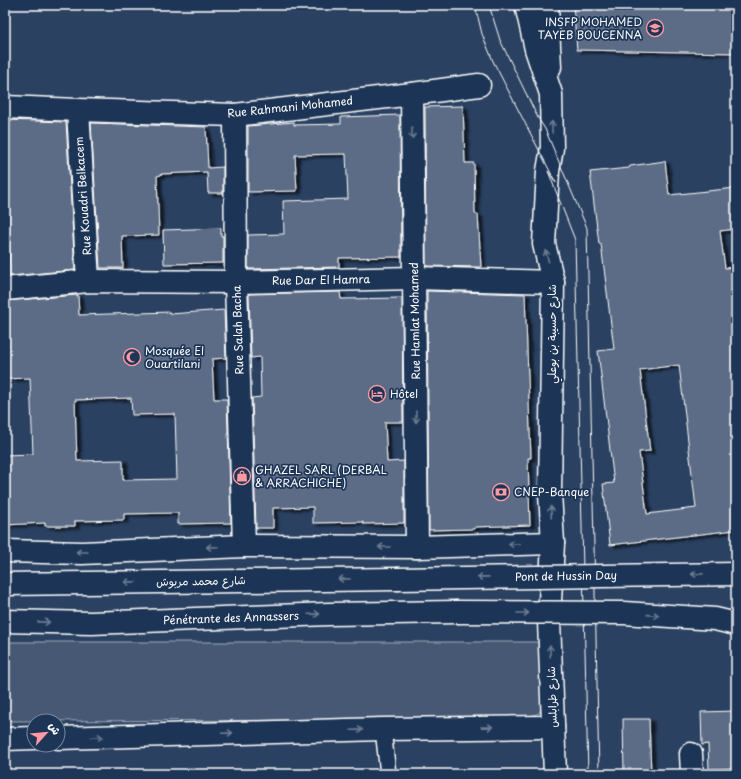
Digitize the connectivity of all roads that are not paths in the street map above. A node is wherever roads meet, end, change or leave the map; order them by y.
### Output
1 (526, 5) edge
2 (547, 5) edge
3 (479, 85) dead end
4 (412, 94) junction
5 (552, 94) junction
6 (5, 107) edge
7 (78, 110) junction
8 (235, 115) junction
9 (414, 278) junction
10 (88, 281) junction
11 (236, 282) junction
12 (553, 282) junction
13 (5, 289) edge
14 (553, 543) junction
15 (244, 546) junction
16 (417, 547) junction
17 (5, 551) edge
18 (736, 574) edge
19 (396, 579) joint
20 (5, 584) edge
21 (549, 621) joint
22 (5, 622) edge
23 (736, 624) edge
24 (553, 727) junction
25 (383, 729) junction
26 (26, 738) edge
27 (66, 738) edge
28 (5, 739) edge
29 (388, 774) edge
30 (555, 774) edge

1 - 5 main road, شارع حسيبة بن بوعلي
2 - 5 main road
3 - 4 main road, Rue Rahmani Mohamed
4 - 8 main road, Rue Rahmani Mohamed
4 -> 9 main road, Rue Hamlat Mohamed
12 -> 5 main road, شارع حسيبة بن بوعلي
6 - 7 main road, Rue Rahmani Mohamed
7 - 8 main road, Rue Rahmani Mohamed
7 - 10 main road, Rue Kouadri Belkacem
8 - 11 main road, Rue Salah Bacha
9 - 11 main road, Rue Dar El Hamra
9 - 12 main road, Rue Dar El Hamra
9 -> 16 main road, Rue Hamlat Mohamed
10 - 11 main road, Rue Dar El Hamra
10 - 13 main road, Rue Dar El Hamra
11 - 15 main road, Rue Salah Bacha
14 -> 12 main road, شارع حسيبة بن بوعلي
14 -> 16 main road
14 - 21 main road, شارع حسيبة بن بوعلي
16 -> 15 main road
15 -> 17 main road
18 -> 19 main road, Pont de Hussin Day, bridge
19 -> 20 main road, شارع محمد مربوش
24 -> 21 main road, شارع طرابلس
22 -> 23 main road, Pénétrante des Annassers, bridge
25 -> 24 main road
24 - 30 main road, شارع طرابلس
27 -> 25 main road
25 - 29 lane
26 - 28 main road

